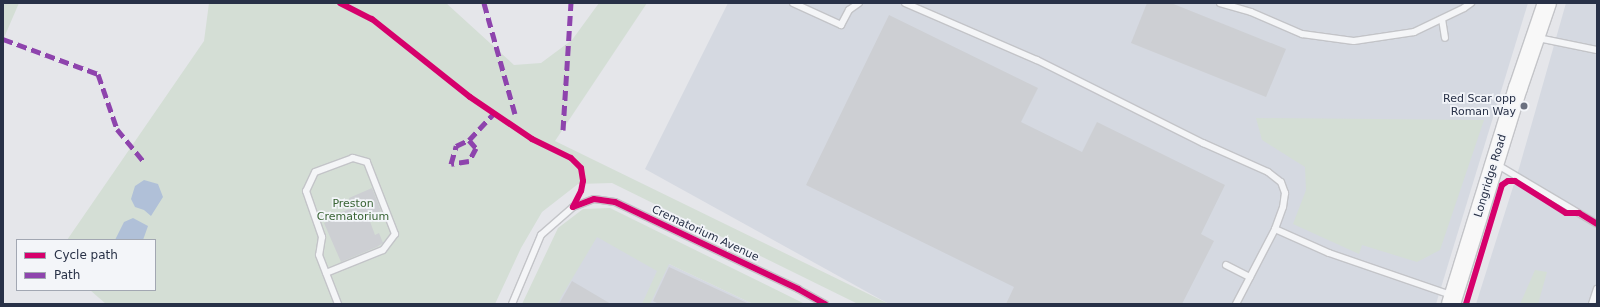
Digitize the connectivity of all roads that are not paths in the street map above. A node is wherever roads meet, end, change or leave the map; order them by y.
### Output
1 (794, 3) edge
2 (859, 3) edge
3 (905, 3) edge
4 (1220, 3) edge
5 (1471, 3) edge
6 (1547, 3) edge
7 (1442, 19) junction
8 (1535, 37) junction
9 (1445, 38) dead end
10 (1597, 50) edge
11 (1496, 164) junction
12 (1597, 224) edge
13 (1275, 229) junction
14 (1226, 265) dead end
15 (326, 273) junction
16 (1250, 277) junction
17 (1597, 289) edge
18 (1452, 300) edge
19 (338, 304) edge
20 (512, 304) edge
21 (825, 304) edge
22 (1236, 304) edge
23 (1592, 304) edge

1 - 2 lane
3 - 13 lane
4 - 7 lane
5 - 7 lane
6 - 8 main road, Longridge Road
7 - 9 lane
8 - 10 lane
8 - 11 main road, Longridge Road
11 - 12 lane
11 - 18 main road, Longridge Road
13 - 16 lane
13 - 18 lane
14 - 16 lane
15 - 15 lane
15 - 19 lane
16 - 22 lane
17 - 23 lane
20 - 21 lane, Crematorium Avenue

